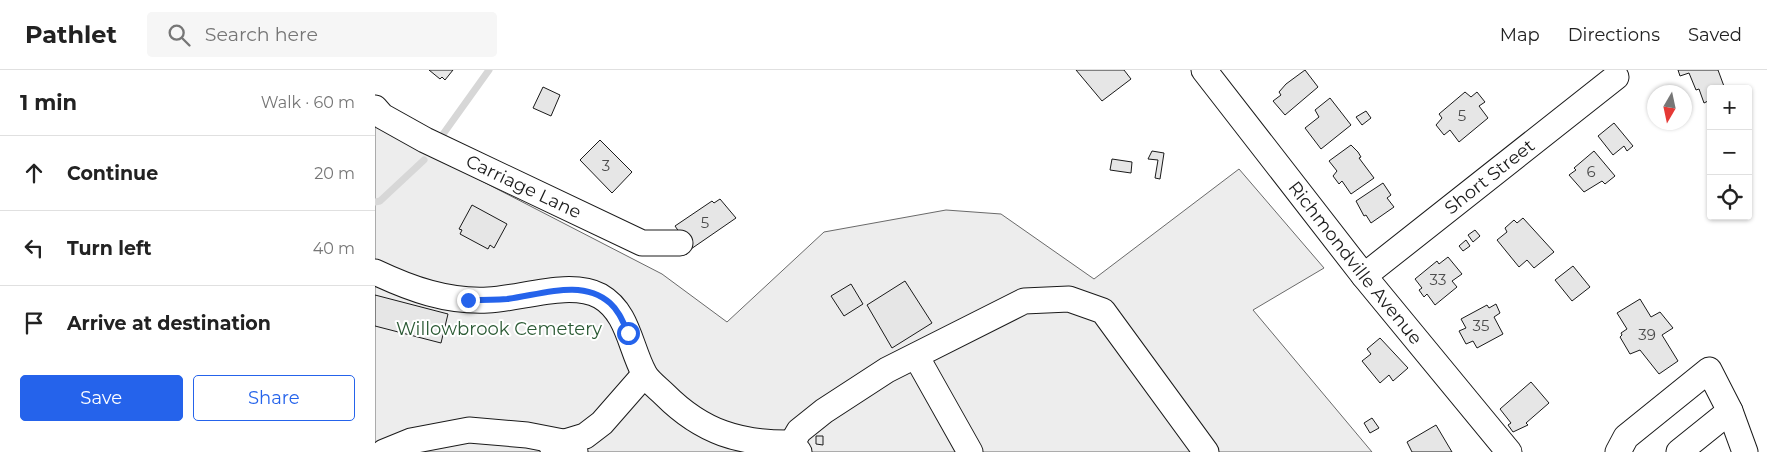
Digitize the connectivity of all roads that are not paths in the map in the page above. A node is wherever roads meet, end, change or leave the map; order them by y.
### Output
1 (1217, 74) edge
2 (1616, 78) dead end
3 (375, 108) edge
4 (680, 243) dead end
5 (375, 272) edge
6 (1364, 276) junction
7 (916, 356) junction
8 (644, 375) junction
9 (1730, 410) junction
10 (569, 447) edge
11 (795, 447) edge
12 (384, 452) edge
13 (534, 452) edge
14 (970, 452) edge
15 (1206, 452) edge
16 (1509, 452) edge
17 (1617, 452) edge
18 (1679, 452) edge
19 (1745, 452) edge

1 - 6 street, Richmondville Avenue
2 - 6 street, Short Street
3 - 4 street, Carriage Lane
5 - 8 street
6 - 16 street, Richmondville Avenue
7 - 11 street
7 - 14 street
7 - 15 street
8 - 10 street
8 - 11 street
9 - 17 street
9 - 18 street
9 - 19 street
10 - 12 street
10 - 13 street

